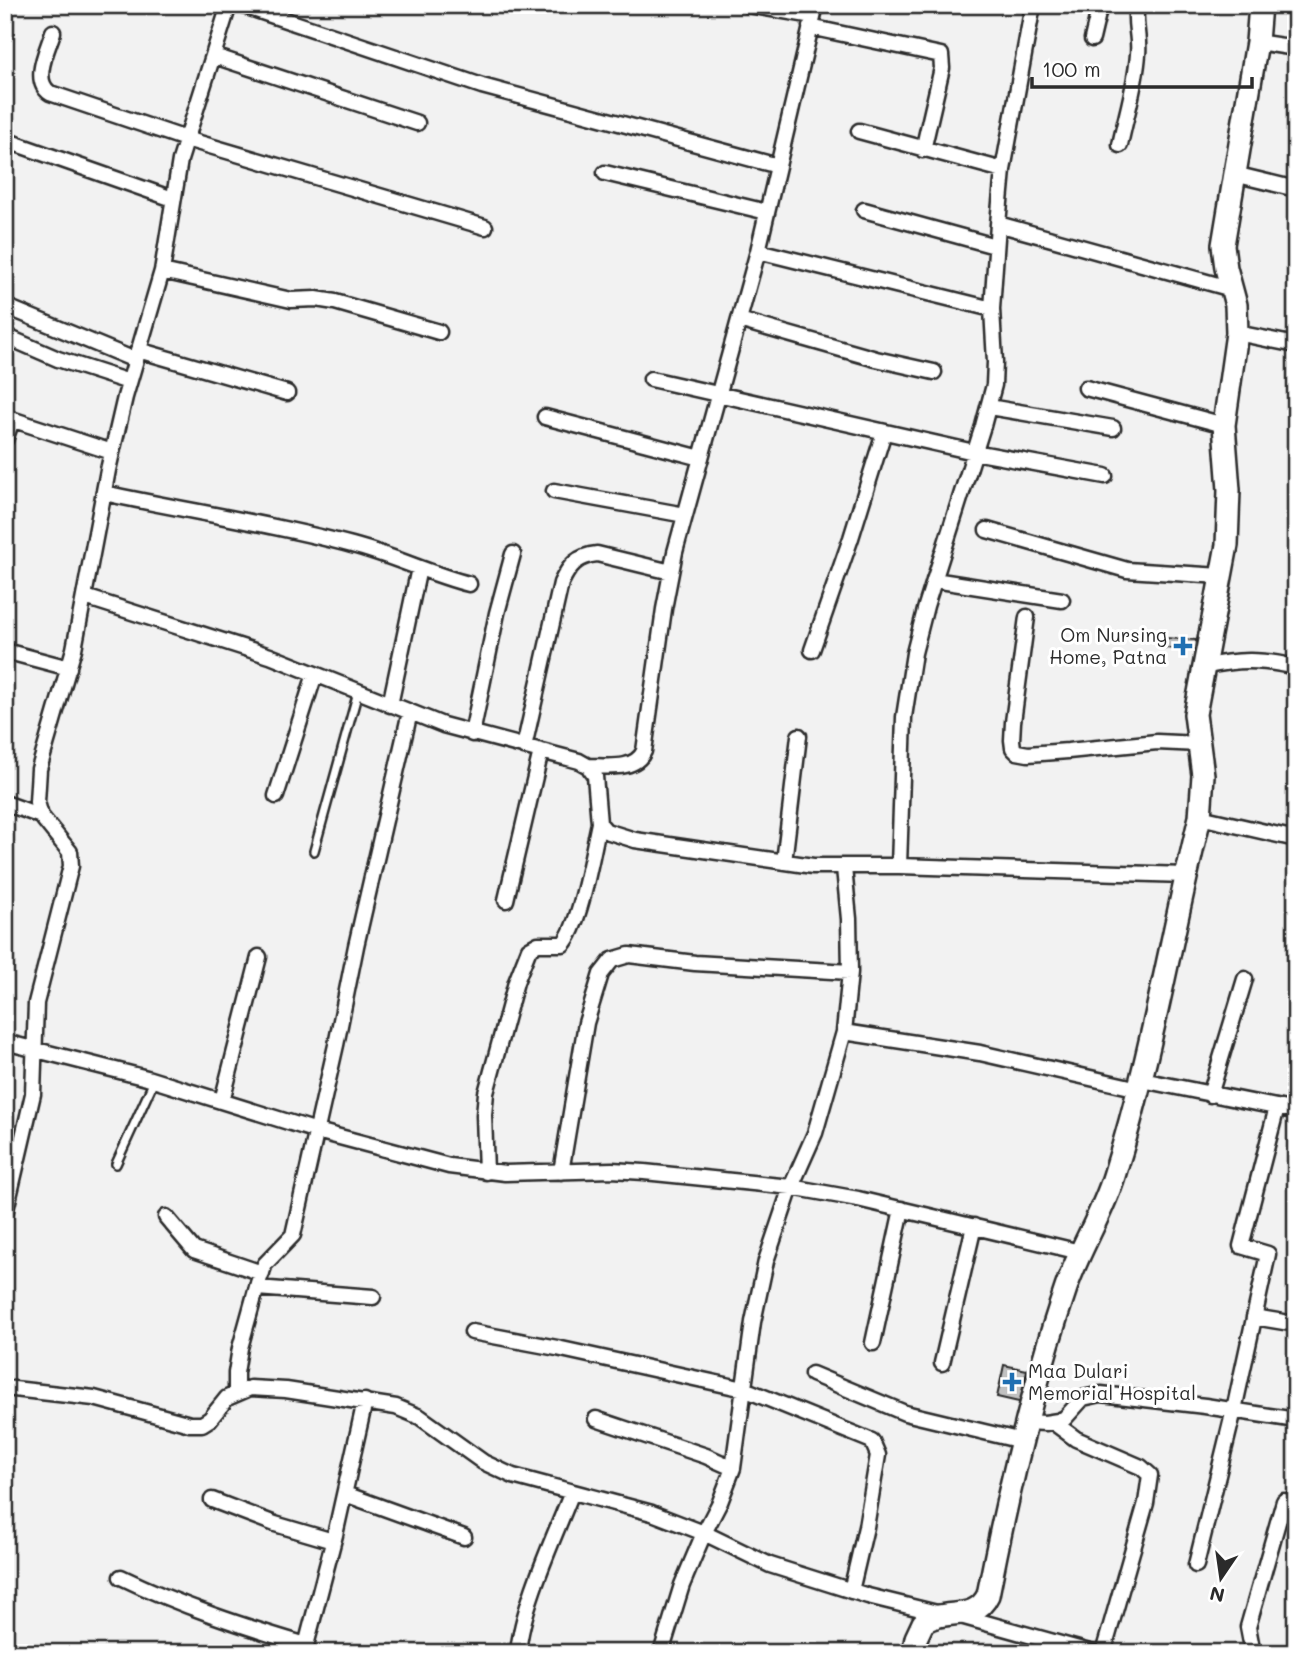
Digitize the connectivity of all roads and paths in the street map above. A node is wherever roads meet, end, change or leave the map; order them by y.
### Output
1 (229, 5) edge
2 (241, 5) edge
3 (748, 5) edge
4 (1033, 5) edge
5 (1100, 5) edge
6 (1137, 5) edge
7 (1260, 5) edge
8 (813, 16) edge
9 (53, 32) dead end
10 (1092, 39) dead end
11 (1257, 42) junction
12 (1296, 48) edge
13 (214, 55) junction
14 (417, 123) dead end
15 (859, 131) dead end
16 (186, 139) junction
17 (5, 140) edge
18 (1120, 145) dead end
19 (923, 150) junction
20 (778, 166) junction
21 (1003, 170) junction
22 (604, 173) dead end
23 (1234, 174) junction
24 (1296, 189) edge
25 (173, 199) junction
26 (864, 210) dead end
27 (767, 212) junction
28 (998, 223) junction
29 (485, 226) dead end
30 (996, 246) junction
31 (758, 251) junction
32 (162, 271) junction
33 (1232, 289) junction
34 (12, 309) dead end
35 (992, 309) junction
36 (739, 320) junction
37 (439, 332) dead end
38 (1237, 333) junction
39 (5, 336) edge
40 (1296, 345) edge
41 (136, 355) junction
42 (934, 372) dead end
43 (651, 379) dead end
44 (129, 382) junction
45 (1086, 388) dead end
46 (287, 393) dead end
47 (718, 396) junction
48 (989, 407) junction
49 (545, 417) dead end
50 (9, 418) edge
51 (1224, 425) junction
52 (1113, 428) dead end
53 (884, 432) junction
54 (5, 440) edge
55 (112, 452) junction
56 (974, 452) junction
57 (701, 458) junction
58 (1105, 476) dead end
59 (554, 491) dead end
60 (104, 493) junction
61 (685, 515) junction
62 (987, 530) dead end
63 (513, 554) dead end
64 (419, 568) junction
65 (671, 572) junction
66 (1221, 576) junction
67 (934, 580) junction
68 (469, 584) dead end
69 (85, 597) junction
70 (1062, 600) dead end
71 (1027, 617) dead end
72 (812, 650) dead end
73 (5, 651) edge
74 (1203, 667) junction
75 (1296, 667) edge
76 (69, 668) junction
77 (315, 674) junction
78 (358, 692) junction
79 (390, 705) junction
80 (410, 712) junction
81 (472, 734) junction
82 (800, 736) dead end
83 (1199, 744) junction
84 (524, 747) junction
85 (541, 751) junction
86 (588, 766) junction
87 (276, 796) dead end
88 (5, 803) edge
89 (41, 816) junction
90 (1200, 817) junction
91 (599, 822) junction
92 (1296, 839) edge
93 (314, 851) dead end
94 (784, 862) junction
95 (899, 866) junction
96 (844, 867) junction
97 (1185, 875) junction
98 (506, 900) dead end
99 (259, 957) dead end
100 (850, 972) junction
101 (1245, 979) dead end
102 (844, 1032) junction
103 (5, 1042) edge
104 (35, 1049) junction
105 (154, 1080) junction
106 (1140, 1085) junction
107 (1210, 1095) junction
108 (222, 1101) junction
109 (1277, 1107) junction
110 (1296, 1111) edge
111 (317, 1131) junction
112 (116, 1164) dead end
113 (486, 1172) junction
114 (561, 1172) junction
115 (9, 1181) edge
116 (791, 1186) junction
117 (902, 1209) junction
118 (5, 1214) edge
119 (166, 1217) dead end
120 (974, 1226) junction
121 (1080, 1252) junction
122 (262, 1273) junction
123 (257, 1288) junction
124 (373, 1297) dead end
125 (1254, 1317) junction
126 (1296, 1324) edge
127 (472, 1332) dead end
128 (873, 1343) dead end
129 (942, 1363) dead end
130 (812, 1374) dead end
131 (5, 1388) edge
132 (744, 1389) junction
133 (236, 1392) junction
134 (365, 1401) junction
135 (1234, 1410) junction
136 (596, 1419) dead end
137 (1296, 1420) edge
138 (1052, 1422) junction
139 (1024, 1432) junction
140 (733, 1468) junction
141 (572, 1492) junction
142 (345, 1494) junction
143 (212, 1500) dead end
144 (1284, 1501) dead end
145 (704, 1533) junction
146 (464, 1538) dead end
147 (333, 1541) junction
148 (1196, 1565) dead end
149 (121, 1577) dead end
150 (851, 1591) junction
151 (947, 1614) junction
152 (305, 1649) edge
153 (661, 1651) edge
154 (1085, 1651) edge
155 (518, 1653) edge
156 (677, 1653) edge
157 (913, 1653) edge
158 (1103, 1653) edge
159 (1253, 1653) edge

1 - 13 street
2 - 20 street
3 - 8 street
4 - 21 street
5 - 10 street
6 - 18 street
7 - 11 street
8 - 19 street
8 - 20 street
9 - 16 street
11 - 12 street
11 - 23 street
13 - 14 street
13 - 16 street
15 - 19 street
16 - 25 street
16 - 29 street
17 - 25 street
19 - 21 street
20 - 27 street
21 - 28 street
22 - 27 street
23 - 24 street
23 - 33 street
25 - 32 street
26 - 30 street
27 - 31 street
28 - 30 street
28 - 33 street
30 - 35 street
31 - 35 street
31 - 36 street
32 - 37 street
32 - 41 street
33 - 38 street
34 - 41 street
35 - 48 street
36 - 42 street
36 - 47 street
38 - 40 street
38 - 51 street
39 - 44 street
41 - 44 street
41 - 46 street
43 - 47 street
44 - 55 street
45 - 51 street
47 - 53 street
47 - 57 street
48 - 52 street
48 - 56 street
49 - 57 street
50 - 54 street
50 - 55 street
51 - 66 street
53 - 56 street
53 - 72 street
55 - 60 street
56 - 58 street
56 - 67 street
57 - 61 street
59 - 61 street
60 - 64 street
60 - 69 street
61 - 65 street
62 - 66 street
63 - 81 street
64 - 68 street
64 - 79 street
65 - 84 street
65 - 86 street
66 - 74 street
67 - 70 street
67 - 95 street
69 - 76 street
69 - 77 street
71 - 83 street
73 - 76 street
74 - 75 street
74 - 83 street
76 - 89 street
77 - 78 street
77 - 87 street
78 - 79 street
78 - 93 lane
79 - 80 street
80 - 81 street
80 - 111 street
81 - 84 street
82 - 94 street
83 - 90 street
84 - 85 street
85 - 86 street
85 - 98 street
86 - 91 street
88 - 89 street
89 - 104 street
90 - 92 street
90 - 97 street
91 - 94 street
91 - 113 street
94 - 96 street
95 - 96 street
95 - 97 street
96 - 100 street
97 - 106 street
99 - 108 street
100 - 102 street
100 - 114 street
101 - 107 street
102 - 106 street
102 - 116 street
103 - 104 street
104 - 105 street
104 - 115 street
105 - 108 street
105 - 112 lane
106 - 107 street
106 - 121 street
107 - 109 street
108 - 111 street
109 - 110 street
109 - 125 street
111 - 113 street
111 - 122 street
113 - 114 street
114 - 116 street
115 - 118 street
116 - 117 street
116 - 132 street
117 - 120 street
117 - 128 street
119 - 122 street
120 - 121 street
120 - 129 street
121 - 139 street
122 - 123 street
123 - 124 street
123 - 133 street
125 - 126 street
125 - 135 street
127 - 132 street
130 - 139 street
131 - 133 street
132 - 140 street
132 - 150 street
133 - 134 street
134 - 141 street
134 - 142 street
135 - 137 street
135 - 138 street
135 - 148 street
136 - 140 street
138 - 139 street
138 - 158 street
139 - 151 street
140 - 145 street
141 - 145 street
141 - 155 street
142 - 146 street
142 - 147 street
143 - 147 street
144 - 159 street
145 - 150 street
145 - 153 street
147 - 152 street
149 - 152 street
150 - 151 street
151 - 154 street
151 - 157 street
153 - 156 street

